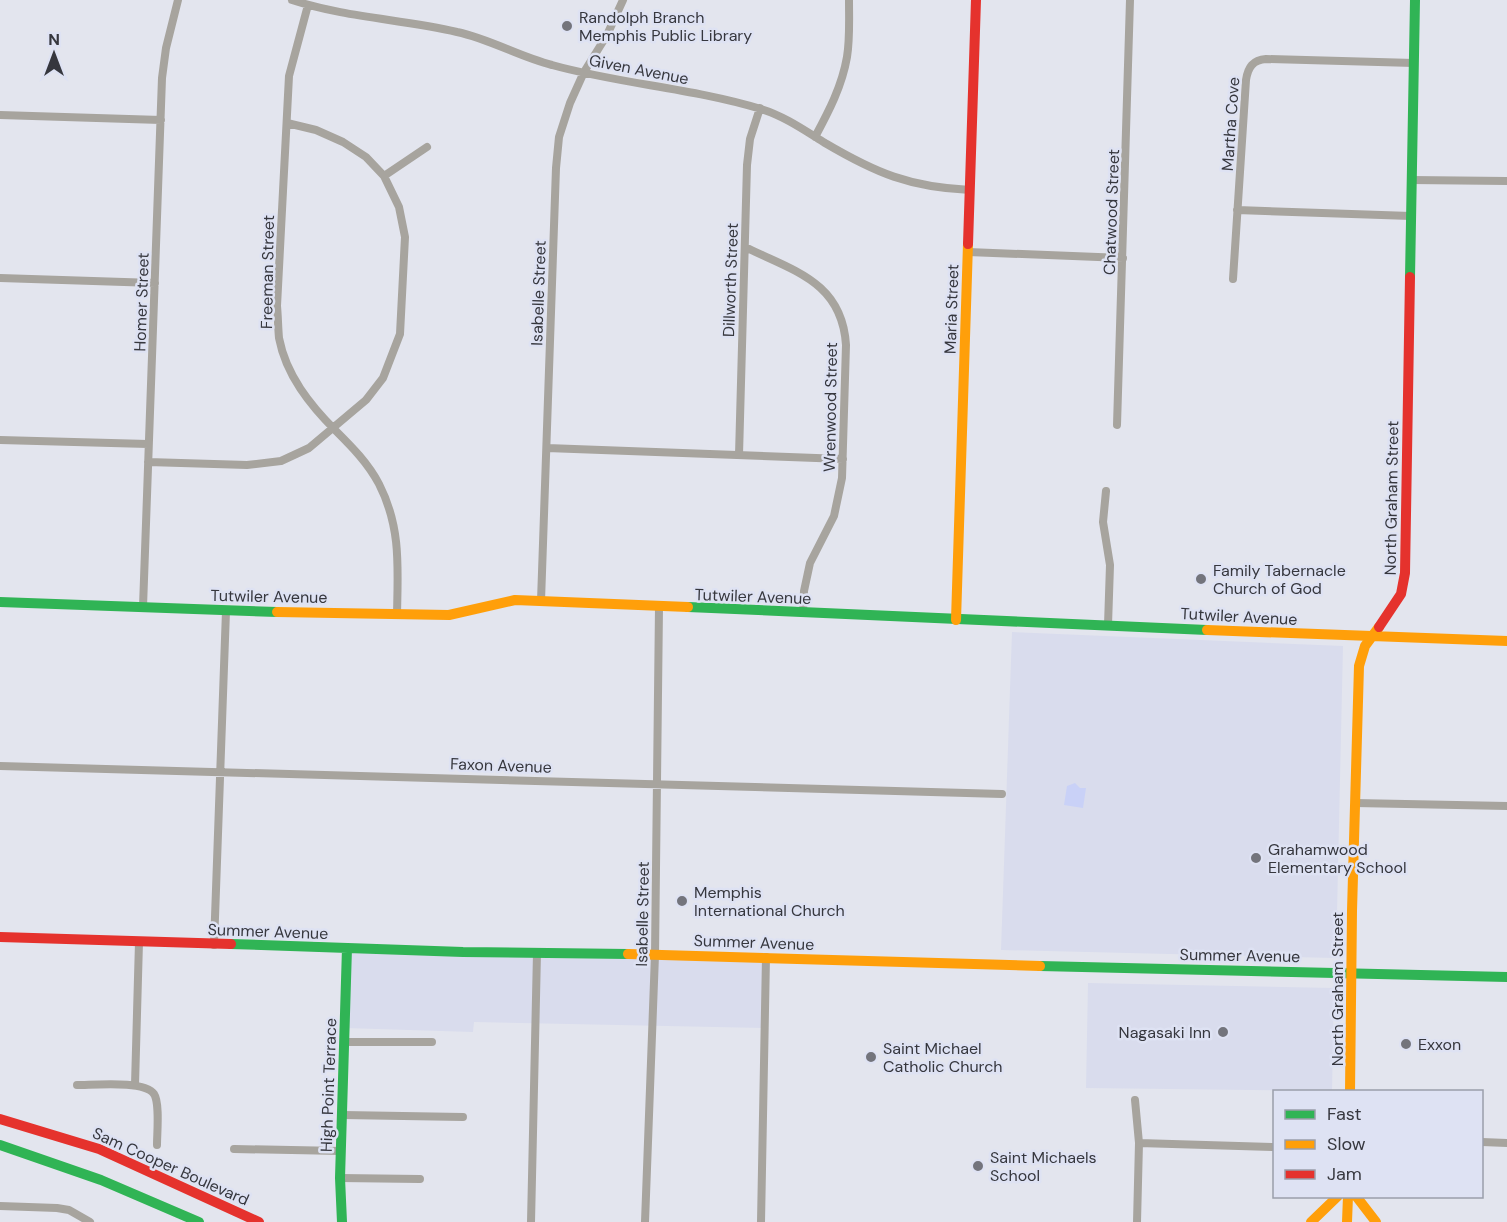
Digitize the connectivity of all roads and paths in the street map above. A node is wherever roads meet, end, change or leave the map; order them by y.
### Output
1 (178, 0) edge
2 (292, 0) edge
3 (623, 0) edge
4 (849, 0) edge
5 (976, 0) edge
6 (1130, 0) edge
7 (1415, 0) edge
8 (308, 5) junction
9 (1414, 63) junction
10 (584, 72) junction
11 (760, 108) junction
12 (0, 115) edge
13 (161, 120) junction
14 (287, 123) junction
15 (815, 137) junction
16 (427, 147) dead end
17 (384, 176) junction
18 (1411, 180) junction
19 (1507, 181) edge
20 (970, 190) junction
21 (1237, 210) junction
22 (1411, 216) junction
23 (745, 247) junction
24 (968, 252) junction
25 (1123, 258) junction
26 (0, 278) edge
27 (1233, 279) dead end
28 (155, 283) junction
29 (1117, 425) dead end
30 (333, 428) junction
31 (0, 440) edge
32 (148, 444) junction
33 (547, 448) junction
34 (739, 455) junction
35 (843, 459) junction
36 (148, 462) junction
37 (1106, 491) dead end
38 (541, 601) junction
39 (0, 602) edge
40 (143, 606) junction
41 (659, 607) junction
42 (225, 611) junction
43 (803, 613) junction
44 (397, 614) junction
45 (956, 620) junction
46 (1108, 625) junction
47 (1370, 637) junction
48 (1507, 640) edge
49 (0, 766) edge
50 (221, 771) junction
51 (657, 783) junction
52 (1002, 794) dead end
53 (1355, 803) junction
54 (1507, 806) edge
55 (0, 937) edge
56 (139, 942) junction
57 (214, 945) junction
58 (347, 948) junction
59 (537, 953) junction
60 (655, 955) junction
61 (766, 957) junction
62 (1351, 972) junction
63 (1507, 977) edge
64 (344, 1042) junction
65 (432, 1042) dead end
66 (78, 1085) dead end
67 (135, 1085) junction
68 (1350, 1090) edge
69 (1135, 1100) dead end
70 (0, 1111) edge
71 (343, 1115) junction
72 (463, 1117) dead end
73 (0, 1119) edge
74 (1483, 1142) edge
75 (1139, 1143) junction
76 (1507, 1143) edge
77 (0, 1145) edge
78 (157, 1145) dead end
79 (1273, 1147) edge
80 (99, 1149) junction
81 (234, 1149) dead end
82 (341, 1151) junction
83 (0, 1152) edge
84 (55, 1161) junction
85 (340, 1178) junction
86 (420, 1179) dead end
87 (1337, 1198) edge
88 (1348, 1198) edge
89 (1357, 1198) edge
90 (0, 1206) edge
91 (90, 1222) edge
92 (199, 1222) edge
93 (259, 1222) edge
94 (342, 1222) edge
95 (531, 1222) edge
96 (645, 1222) edge
97 (760, 1222) edge
98 (1137, 1222) edge
99 (1311, 1222) edge
100 (1347, 1222) edge
101 (1376, 1222) edge

1 - 13 street, Homer Street
2 - 8 street, Given Avenue
3 - 10 street, Isabelle Street
4 - 15 street
5 - 20 main road, Maria Street
6 - 25 street, Chatwood Street
7 - 9 main road, North Graham Street
8 - 10 street, Given Avenue
8 - 14 street, Freeman Street
9 - 18 main road, North Graham Street
9 - 21 street, Martha Cove
10 - 11 street, Given Avenue
10 - 33 street, Isabelle Street
11 - 15 street, Given Avenue
11 - 23 street, Dillworth Street
12 - 13 street
13 - 28 street, Homer Street
14 - 17 street
14 - 30 street, Freeman Street
15 - 20 street, Given Avenue
16 - 17 street
17 - 30 street
18 - 19 street
18 - 22 main road, North Graham Street
20 - 24 main road, Maria Street
21 - 22 street
21 - 27 street, Martha Cove
22 - 47 main road, North Graham Street
23 - 34 street, Dillworth Street
23 - 35 street, Wrenwood Street
24 - 25 street
24 - 45 main road, Maria Street
25 - 29 street, Chatwood Street
26 - 28 street
28 - 32 street, Homer Street
30 - 36 street
30 - 44 street, Freeman Street
31 - 32 street
32 - 36 street, Homer Street
33 - 34 street
33 - 38 street, Isabelle Street
34 - 35 street
35 - 43 street, Wrenwood Street
36 - 40 street, Homer Street
37 - 46 street
38 - 41 main road, Tutwiler Avenue
38 - 44 main road, Tutwiler Avenue
39 - 40 main road, Tutwiler Avenue
40 - 42 main road, Tutwiler Avenue
41 - 43 main road, Tutwiler Avenue
41 - 51 street, Isabelle Street
42 - 44 main road, Tutwiler Avenue
42 - 50 street
43 - 45 main road, Tutwiler Avenue
45 - 46 main road, Tutwiler Avenue
46 - 47 main road, Tutwiler Avenue
47 - 48 main road, Tutwiler Avenue
47 - 53 main road, North Graham Street
49 - 50 street, Faxon Avenue
50 - 51 street, Faxon Avenue
50 - 57 street
51 - 52 street, Faxon Avenue
51 - 60 street, Isabelle Street
53 - 54 street
53 - 62 main road, North Graham Street
55 - 56 main road, Summer Avenue
56 - 57 main road, Summer Avenue
56 - 67 street
57 - 58 main road, Summer Avenue
58 - 59 main road, Summer Avenue
58 - 64 main road, High Point Terrace
59 - 60 main road, Summer Avenue
59 - 95 street
60 - 61 main road, Summer Avenue
60 - 96 street, Isabelle Street
61 - 62 main road, Summer Avenue
61 - 97 street
62 - 63 main road, Summer Avenue
62 - 68 main road, North Graham Street
64 - 65 street
64 - 71 main road, High Point Terrace
66 - 67 street
67 - 78 street
69 - 75 street
70 - 80 main road
71 - 72 street
71 - 82 main road, High Point Terrace
73 - 80 main road, Sam Cooper Boulevard
74 - 76 street
75 - 79 street
75 - 98 street
77 - 84 main road
80 - 93 main road, Sam Cooper Boulevard
81 - 82 street
82 - 85 main road, High Point Terrace
83 - 84 main road
84 - 92 main road
85 - 86 street
85 - 94 main road, High Point Terrace
87 - 99 main road
88 - 100 main road
89 - 101 main road
90 - 91 street

